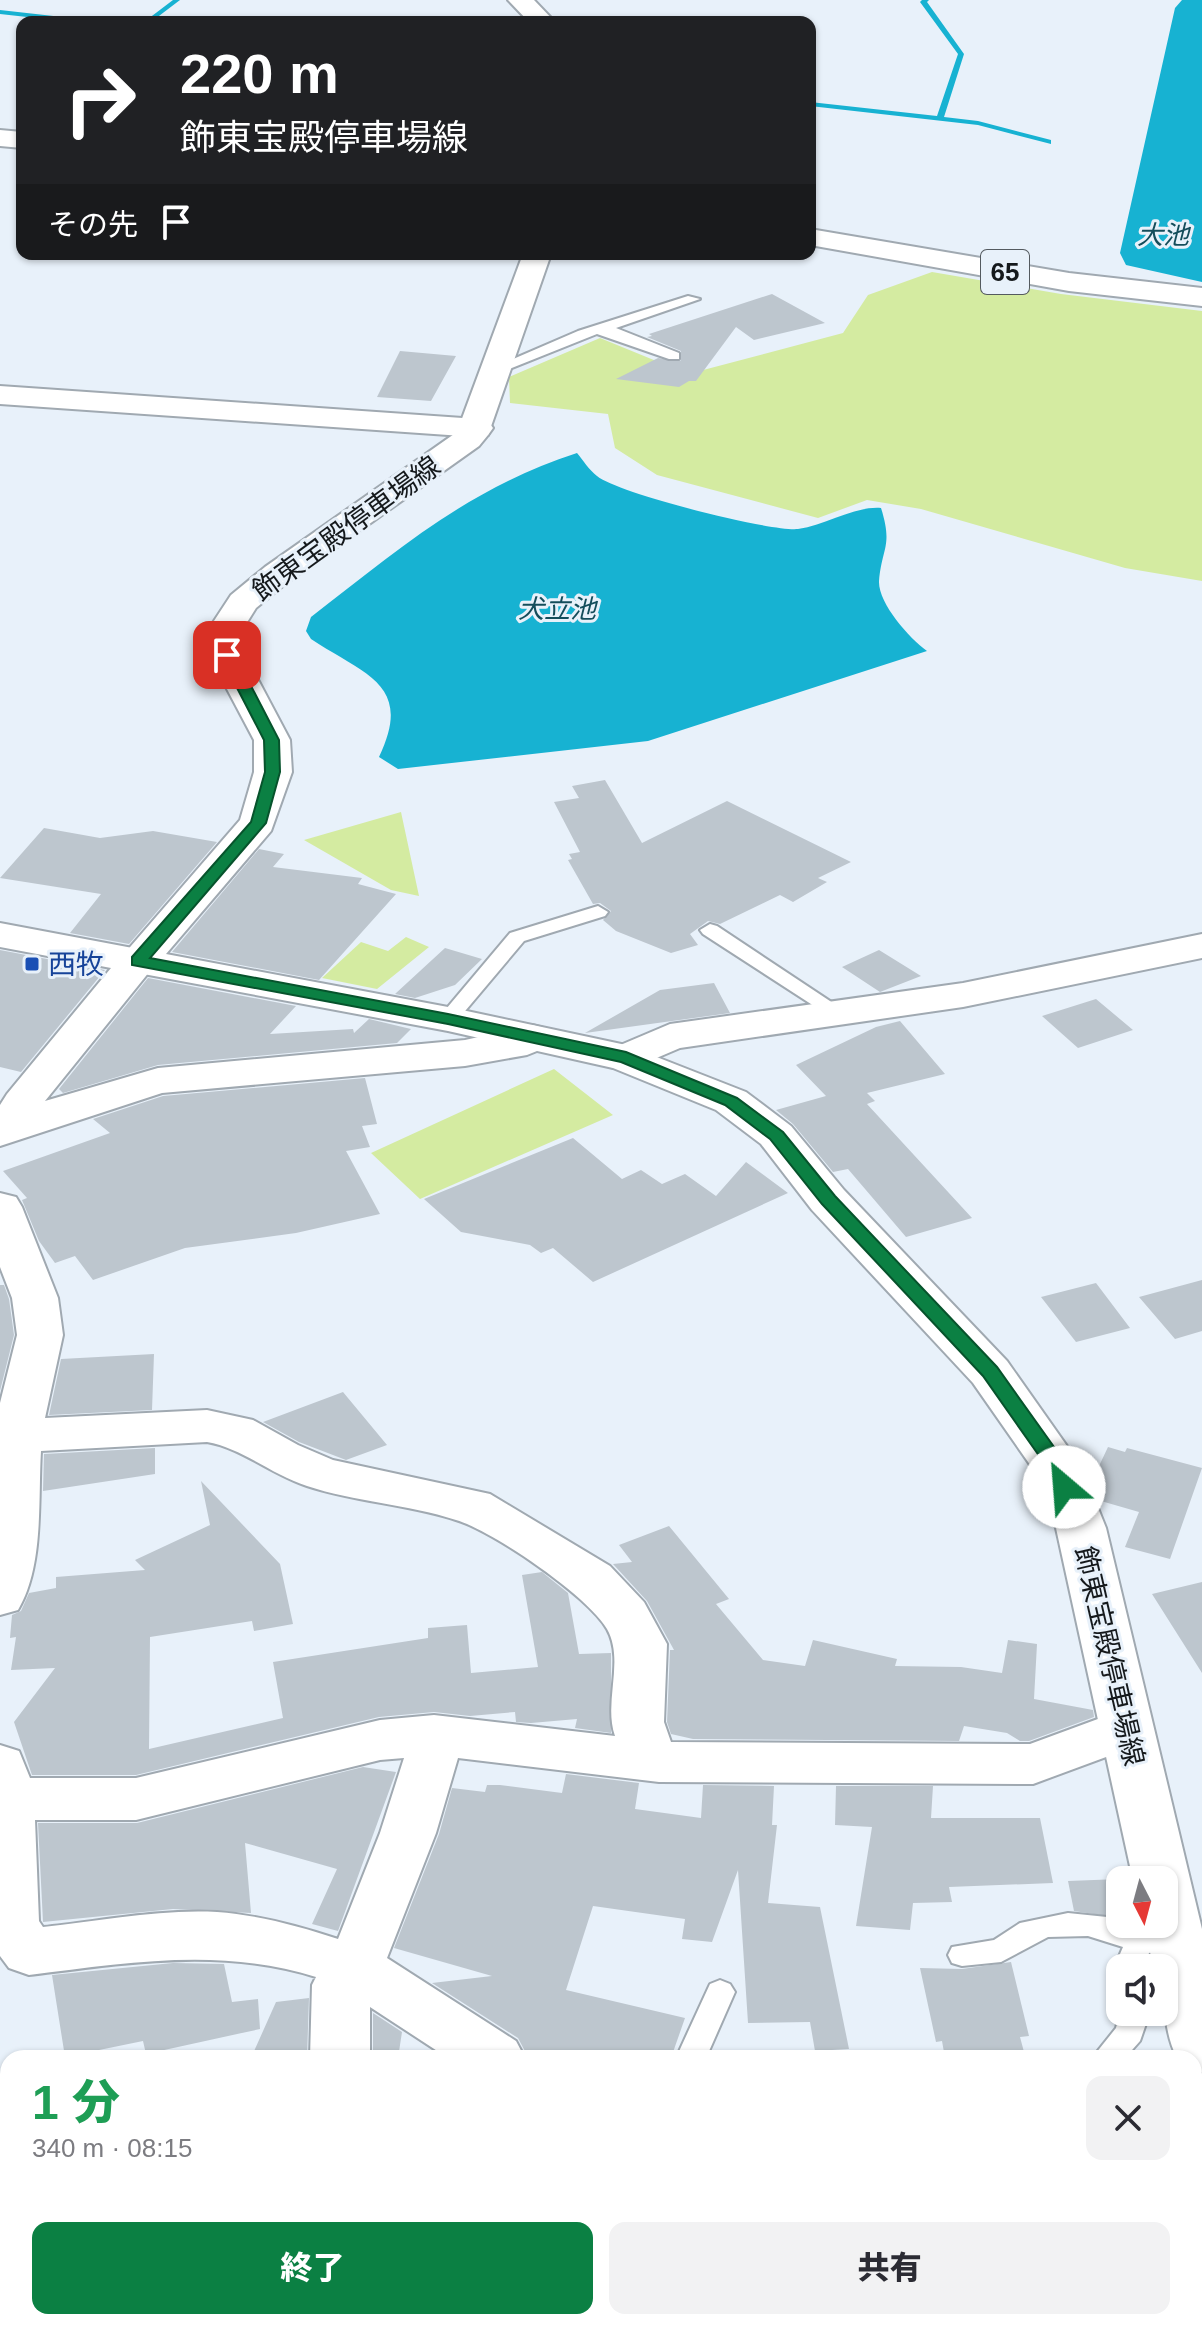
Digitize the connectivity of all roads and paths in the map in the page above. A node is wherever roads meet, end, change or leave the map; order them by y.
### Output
1 (520, 0) edge
2 (537, 16) edge
3 (816, 238) edge
4 (535, 260) edge
5 (1202, 297) edge
6 (693, 299) dead end
7 (597, 330) junction
8 (674, 356) dead end
9 (497, 369) junction
10 (0, 395) edge
11 (477, 428) junction
12 (598, 912) dead end
13 (710, 930) dead end
14 (0, 935) edge
15 (1202, 946) edge
16 (138, 961) junction
17 (838, 1013) junction
18 (448, 1019) junction
19 (532, 1038) junction
20 (626, 1058) junction
21 (3, 1128) edge
22 (0, 1207) edge
23 (15, 1383) edge
24 (17, 1436) junction
25 (6, 1533) edge
26 (0, 1597) edge
27 (1125, 1729) junction
28 (434, 1735) junction
29 (651, 1761) junction
30 (4, 1782) edge
31 (1158, 1866) edge
32 (1106, 1928) edge
33 (1153, 1938) edge
34 (962, 1955) dead end
35 (350, 1966) junction
36 (720, 1992) dead end
37 (1132, 2026) edge
38 (1202, 2048) edge
39 (340, 2050) edge
40 (482, 2050) edge
41 (695, 2050) edge
42 (1114, 2050) edge

1 - 2 street
3 - 5 street, 65
4 - 9 street, 飾東宝殿停車場線
6 - 7 lane
7 - 8 lane
7 - 9 lane
9 - 11 street, 飾東宝殿停車場線
10 - 11 street
11 - 16 street, 飾東宝殿停車場線
12 - 18 lane
13 - 17 lane
14 - 16 street
15 - 17 street
16 - 18 street, 飾東宝殿停車場線
16 - 21 street
17 - 20 street
18 - 19 street, 飾東宝殿停車場線
19 - 20 street, 飾東宝殿停車場線
19 - 21 street
20 - 27 street, 飾東宝殿停車場線
22 - 23 street
23 - 24 street
24 - 25 street
24 - 29 street
25 - 26 street
27 - 29 street
27 - 31 street, 飾東宝殿停車場線
28 - 29 street
28 - 30 street
28 - 35 street
30 - 35 street
32 - 34 lane
33 - 38 street
35 - 39 street
35 - 40 street
36 - 41 lane
37 - 42 lane

